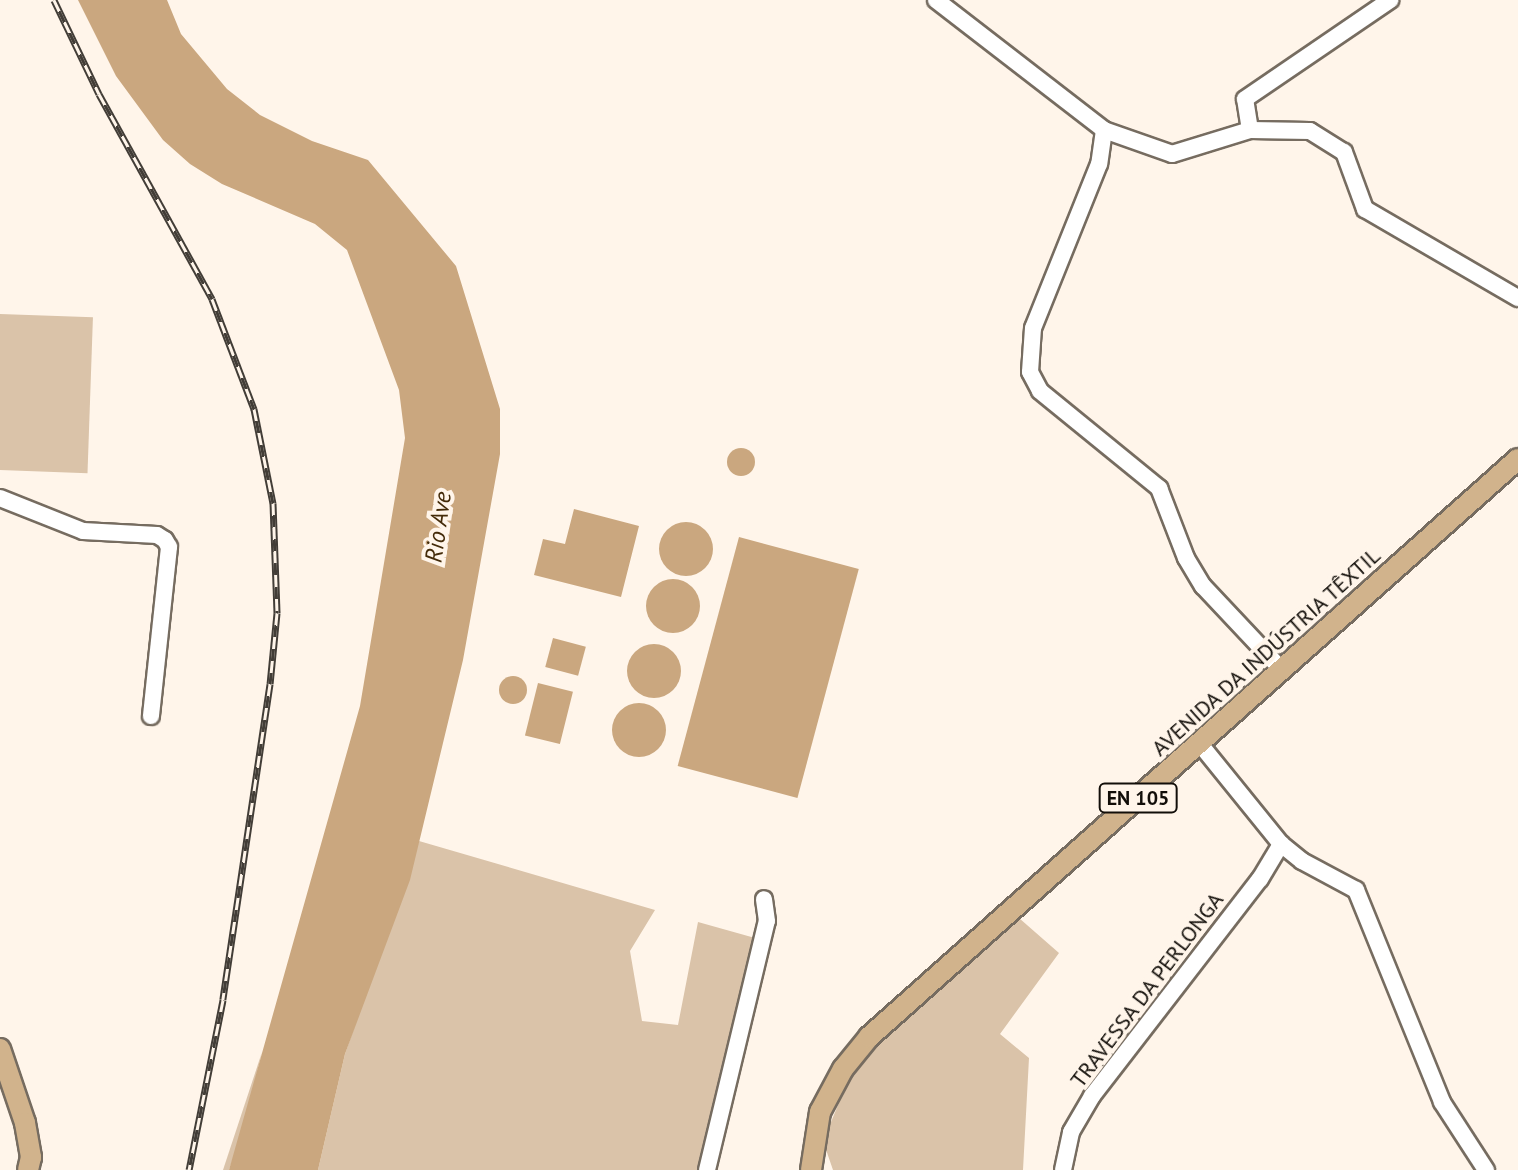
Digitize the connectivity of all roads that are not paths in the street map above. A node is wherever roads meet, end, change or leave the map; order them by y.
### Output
1 (936, 0) edge
2 (1390, 0) edge
3 (1104, 130) junction
4 (1250, 130) junction
5 (1518, 298) edge
6 (1518, 459) edge
7 (0, 498) edge
8 (1282, 670) junction
9 (151, 716) dead end
10 (1200, 744) junction
11 (1281, 844) junction
12 (764, 899) dead end
13 (0, 1049) edge
14 (813, 1168) edge
15 (28, 1170) edge
16 (707, 1170) edge
17 (1063, 1170) edge
18 (1486, 1170) edge

1 - 3 street
2 - 4 street
3 - 4 street
3 - 8 street
4 - 5 street
6 - 8 main road, AVENIDA DA INDÚSTRIA TÊXTIL / EN 105
7 - 9 street
8 - 10 main road, AVENIDA DA INDÚSTRIA TÊXTIL / EN 105
10 - 11 street
10 - 14 main road, AVENIDA DA INDÚSTRIA TÊXTIL / EN 105
11 - 17 street, TRAVESSA DA PERLONGA
11 - 18 street
12 - 16 street
13 - 15 main road

